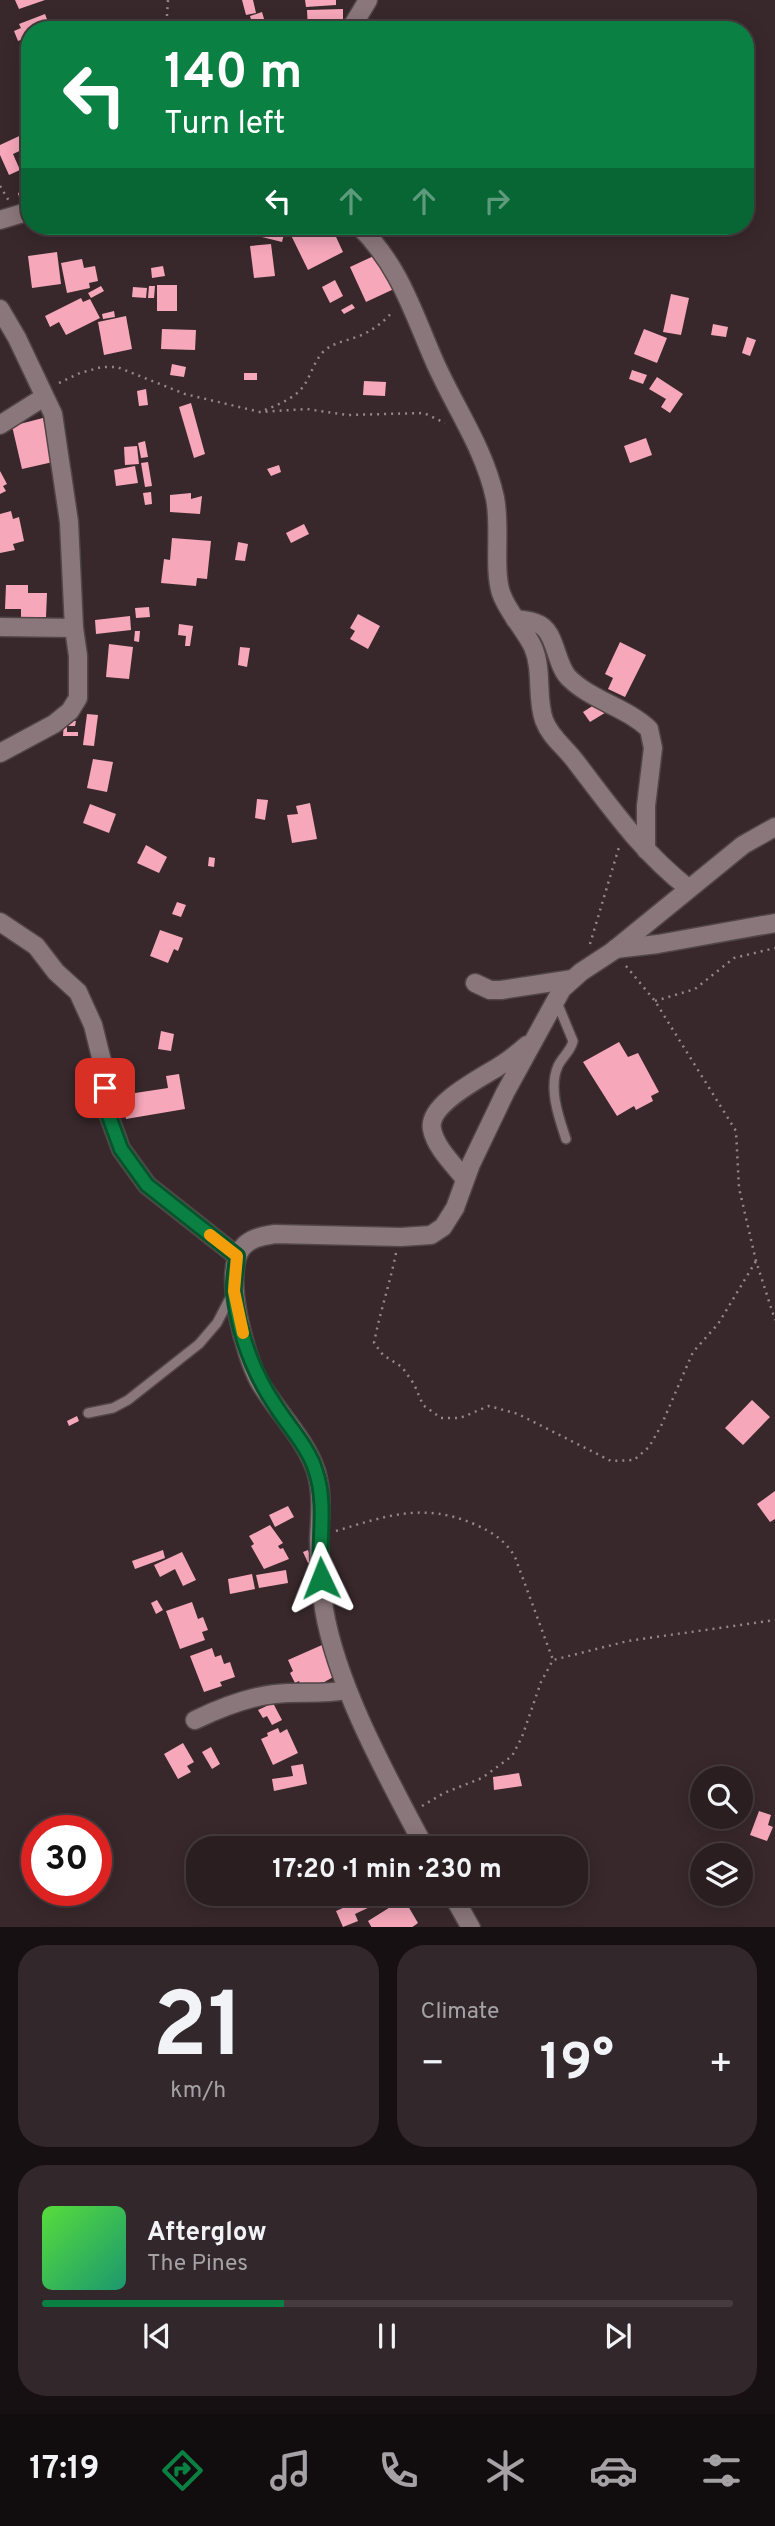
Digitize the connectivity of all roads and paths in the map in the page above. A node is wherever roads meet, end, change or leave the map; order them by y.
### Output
1 (168, 0) edge
2 (368, 0) edge
3 (167, 21) edge
4 (355, 21) edge
5 (21, 214) edge
6 (0, 220) edge
7 (368, 235) edge
8 (407, 295) junction
9 (0, 309) edge
10 (43, 393) junction
11 (260, 412) junction
12 (0, 425) edge
13 (471, 430) junction
14 (515, 619) junction
15 (0, 626) edge
16 (74, 628) junction
17 (0, 753) edge
18 (624, 827) junction
19 (775, 827) edge
20 (646, 850) junction
21 (688, 888) junction
22 (0, 922) edge
23 (775, 923) edge
24 (775, 948) edge
25 (614, 950) junction
26 (577, 975) junction
27 (475, 983) dead end
28 (556, 999) junction
29 (655, 1001) junction
30 (535, 1038) junction
31 (566, 1139) dead end
32 (465, 1179) junction
33 (401, 1237) junction
34 (237, 1256) junction
35 (756, 1261) junction
36 (234, 1291) junction
37 (775, 1320) edge
38 (88, 1413) dead end
39 (320, 1536) junction
40 (775, 1620) edge
41 (553, 1660) junction
42 (347, 1690) junction
43 (195, 1720) dead end
44 (407, 1814) junction
45 (419, 1836) edge
46 (459, 1906) edge
47 (471, 1927) edge

1 - 3 path
2 - 4 street
5 - 6 street
7 - 8 street
8 - 11 path
8 - 13 street
9 - 10 street
10 - 11 path
10 - 12 street
10 - 16 street
11 - 13 path
13 - 14 street
14 - 18 street
14 - 20 street
15 - 16 street
16 - 17 street
18 - 20 street
18 - 26 path
19 - 21 street
20 - 21 street
21 - 25 street
22 - 34 street
23 - 25 street
24 - 29 path
25 - 26 street
25 - 29 path
26 - 27 street
26 - 28 street
28 - 30 street
28 - 31 lane
29 - 35 path
30 - 32 street
30 - 32 street
32 - 33 street
33 - 34 street
33 - 35 path
34 - 36 street
35 - 37 path
36 - 38 lane
36 - 39 street
39 - 41 path
39 - 42 street
40 - 41 path
41 - 44 path
42 - 43 street
42 - 44 street
44 - 45 street
46 - 47 street

